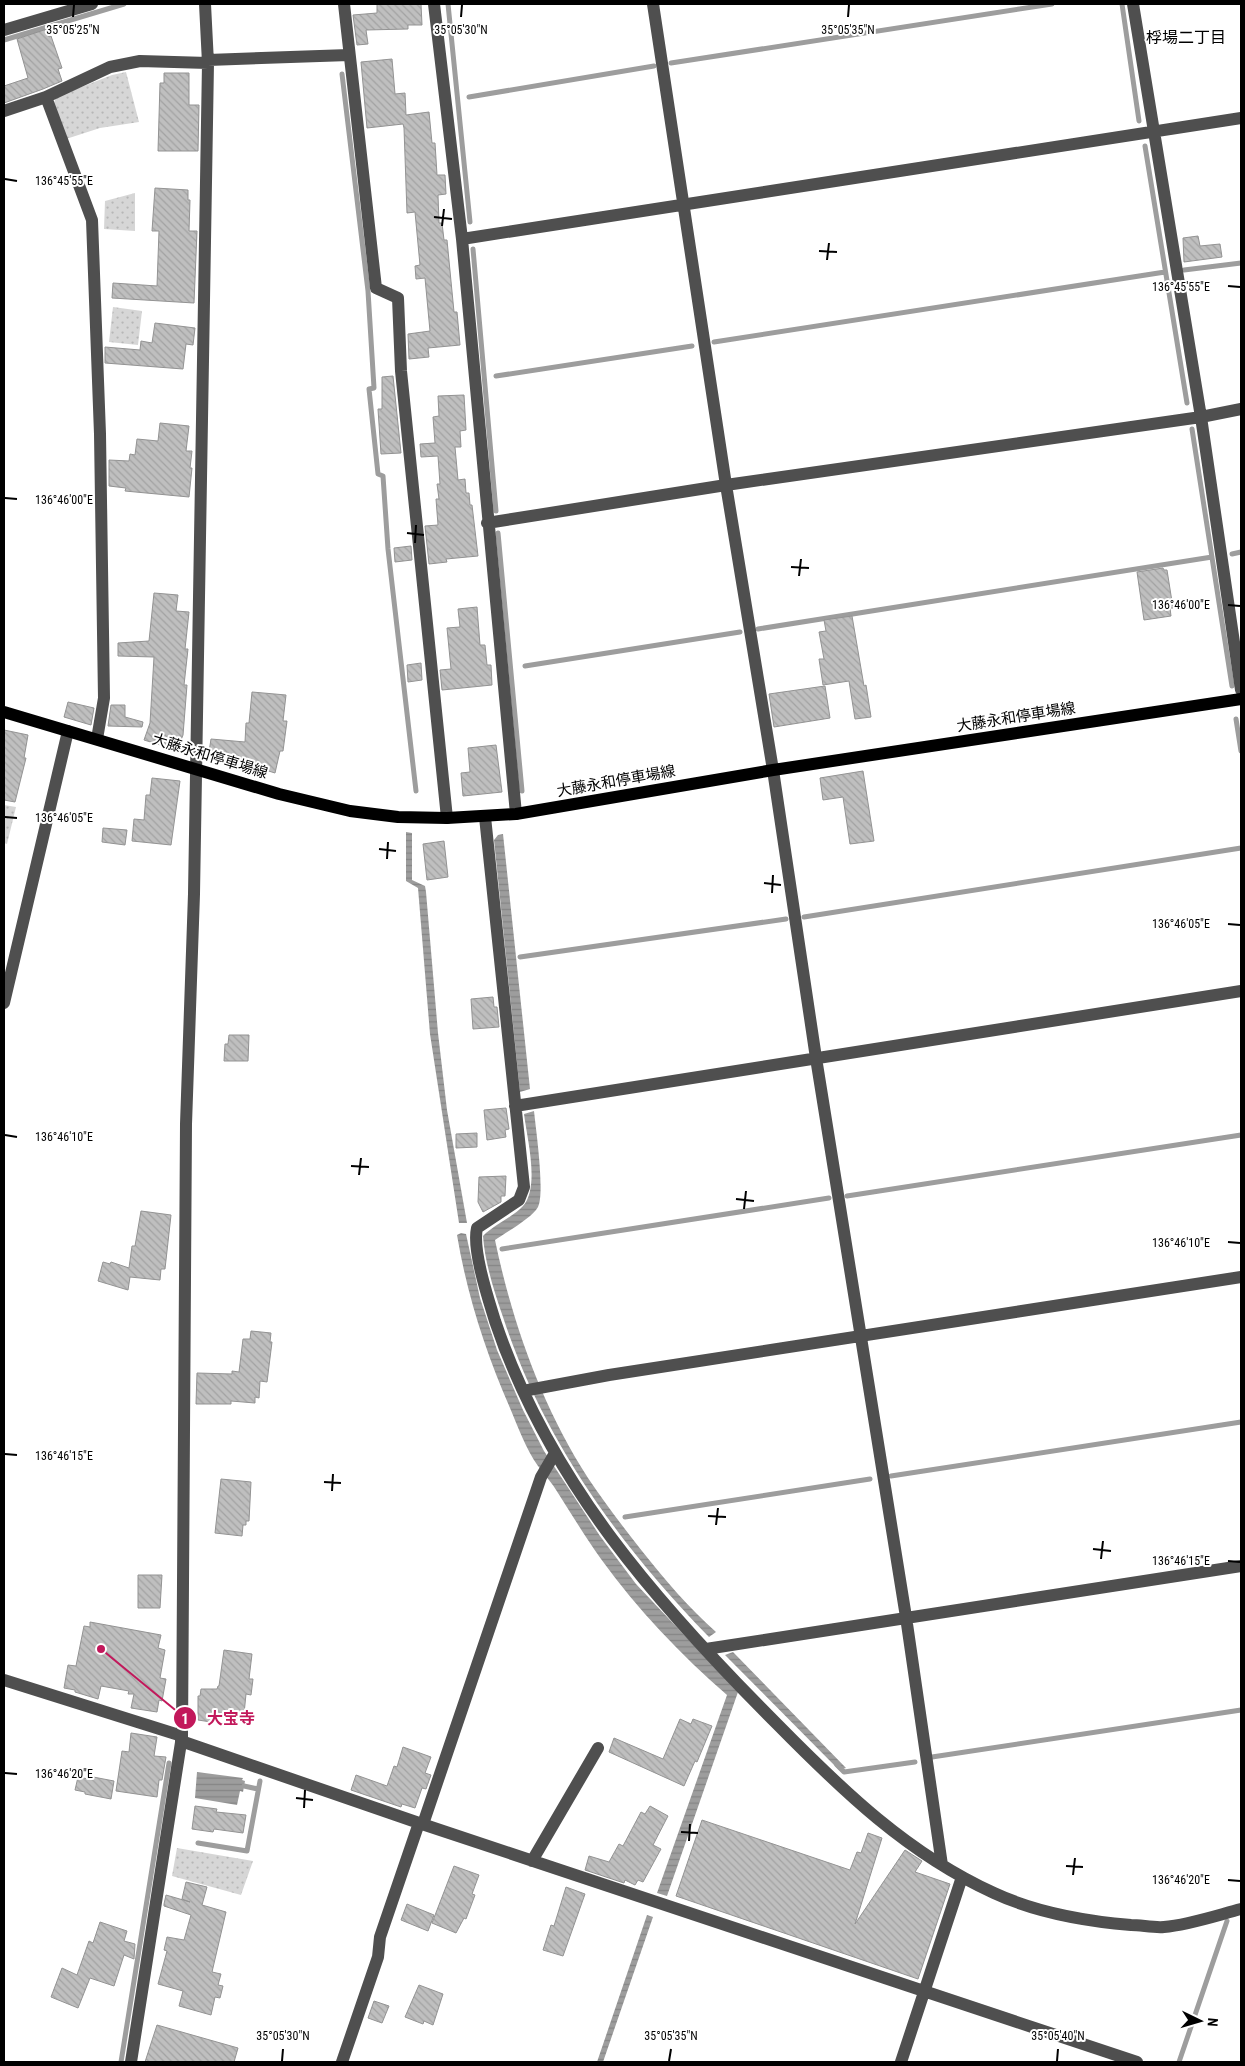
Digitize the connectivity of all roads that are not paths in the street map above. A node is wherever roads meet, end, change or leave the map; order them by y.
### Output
1 (92, 4) edge
2 (205, 4) edge
3 (344, 4) edge
4 (434, 4) edge
5 (653, 4) edge
6 (1133, 4) edge
7 (4, 30) edge
8 (349, 55) junction
9 (208, 62) junction
10 (46, 96) junction
11 (4, 111) edge
12 (1241, 118) edge
13 (1153, 132) junction
14 (685, 204) junction
15 (462, 239) junction
16 (1241, 409) edge
17 (1201, 417) junction
18 (726, 485) junction
19 (487, 523) junction
20 (1241, 690) edge
21 (1241, 699) edge
22 (4, 712) edge
23 (68, 731) junction
24 (97, 739) junction
25 (196, 768) junction
26 (773, 770) junction
27 (516, 814) junction
28 (485, 817) junction
29 (447, 818) junction
30 (1241, 991) edge
31 (4, 1003) edge
32 (816, 1058) junction
33 (515, 1106) junction
34 (1241, 1277) edge
35 (862, 1336) junction
36 (526, 1391) junction
37 (555, 1454) junction
38 (1241, 1566) edge
39 (906, 1617) junction
40 (706, 1649) junction
41 (4, 1680) edge
42 (181, 1738) junction
43 (598, 1748) dead end
44 (421, 1824) junction
45 (532, 1860) junction
46 (942, 1865) junction
47 (962, 1877) junction
48 (1241, 1909) edge
49 (925, 1992) junction
50 (131, 2062) edge
51 (342, 2062) edge
52 (901, 2062) edge
53 (1137, 2062) edge

1 - 7 street
2 - 9 street
3 - 8 street
4 - 15 street
5 - 14 street
6 - 13 street
8 - 9 street
8 - 29 street
9 - 10 street
9 - 25 street
10 - 11 street
10 - 24 street
12 - 13 street
13 - 14 street
13 - 17 street
14 - 15 street
14 - 18 street
15 - 19 street
16 - 17 street
17 - 18 street
17 - 20 street
18 - 19 street
18 - 26 street
19 - 27 street
21 - 26 main road, 大藤永和停車場線
22 - 23 main road, 大藤永和停車場線
23 - 24 main road, 大藤永和停車場線
23 - 31 street
24 - 25 main road, 大藤永和停車場線
25 - 29 main road, 大藤永和停車場線
25 - 42 street
26 - 27 main road, 大藤永和停車場線
26 - 32 street
27 - 28 main road, 大藤永和停車場線
28 - 29 main road, 大藤永和停車場線
28 - 33 street
30 - 32 street
32 - 33 street
32 - 35 street
33 - 36 street
34 - 35 street
35 - 36 street
35 - 39 street
36 - 37 street
37 - 40 street
37 - 44 street
38 - 39 street
39 - 40 street
39 - 46 street
40 - 46 street
41 - 42 street
42 - 44 street
42 - 50 street
43 - 45 street
44 - 45 street
44 - 51 street
45 - 49 street
46 - 47 street
47 - 48 street
47 - 49 street
49 - 52 street
49 - 53 street

